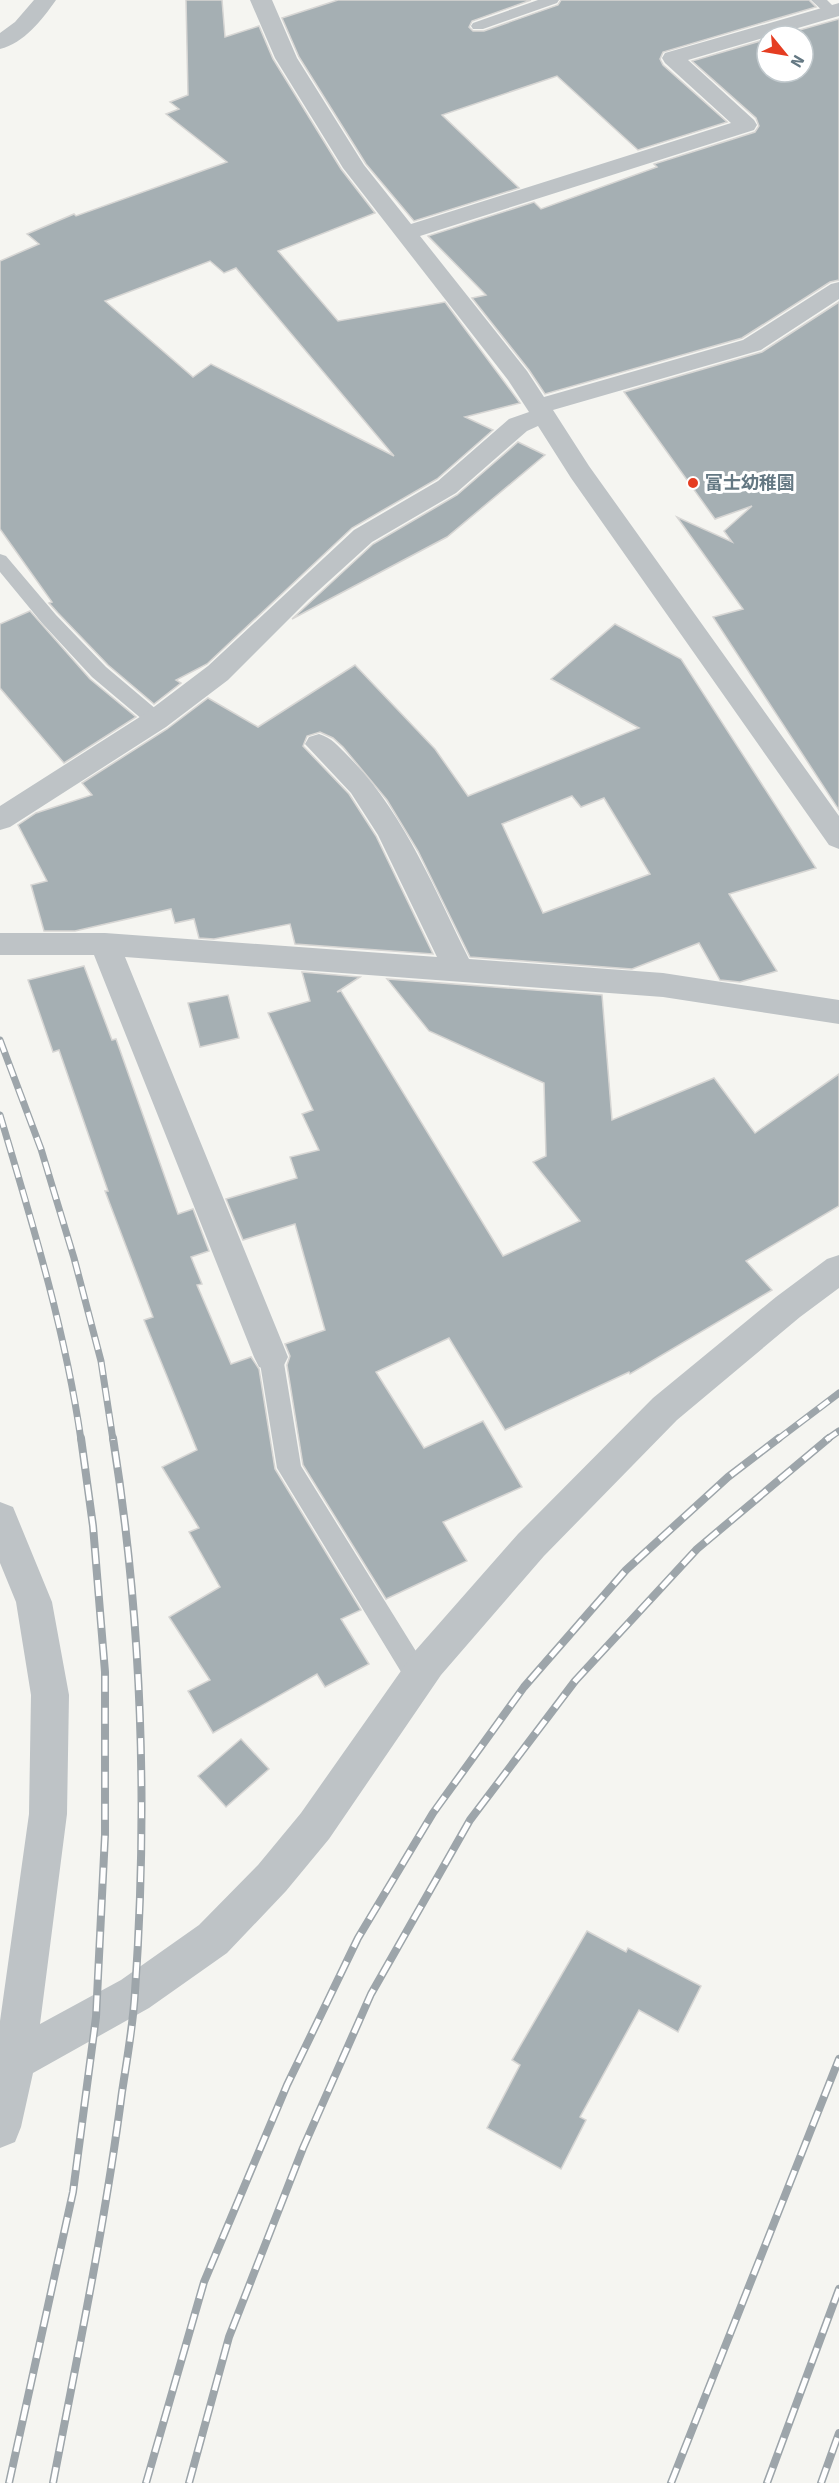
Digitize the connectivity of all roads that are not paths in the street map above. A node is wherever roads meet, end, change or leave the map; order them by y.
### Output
1 (45, 0) edge
2 (261, 0) edge
3 (552, 0) edge
4 (829, 7) edge
5 (478, 26) dead end
6 (0, 43) edge
7 (407, 233) junction
8 (839, 289) edge
9 (541, 411) junction
10 (0, 560) edge
11 (156, 720) junction
12 (319, 744) dead end
13 (0, 819) edge
14 (839, 838) edge
15 (1, 940) edge
16 (105, 944) junction
17 (459, 970) junction
18 (839, 1012) edge
19 (839, 1269) edge
20 (271, 1357) joint
21 (0, 1518) edge
22 (418, 1677) junction
23 (11, 2043) edge
24 (0, 2127) edge

1 - 6 street
2 - 7 street
3 - 5 lane
4 - 7 street
7 - 9 street
8 - 9 street
9 - 11 street
9 - 14 street
10 - 11 lane
11 - 13 street
12 - 17 street
15 - 16 street
16 - 17 street
16 - 20 street
17 - 18 street
19 - 22 street
20 - 22 lane
21 - 23 street
22 - 23 street
23 - 24 street

